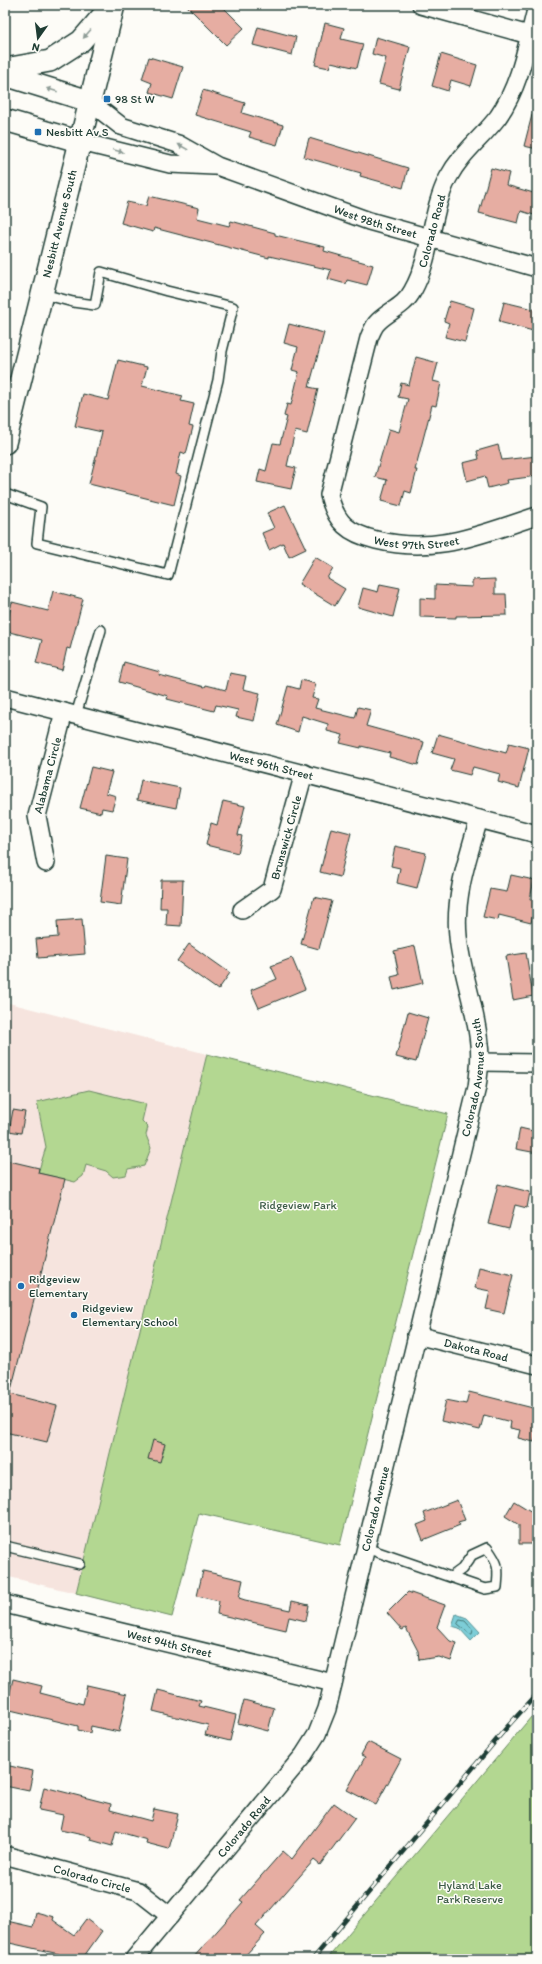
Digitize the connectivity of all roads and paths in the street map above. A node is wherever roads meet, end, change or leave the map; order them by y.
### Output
1 (114, 5) edge
2 (421, 5) edge
3 (537, 6) edge
4 (529, 34) junction
5 (5, 69) edge
6 (5, 74) edge
7 (89, 101) junction
8 (5, 120) edge
9 (81, 142) junction
10 (217, 166) junction
11 (429, 238) junction
12 (537, 268) edge
13 (43, 294) junction
14 (5, 443) edge
15 (332, 481) joint
16 (5, 494) edge
17 (537, 516) edge
18 (101, 630) dead end
19 (5, 697) edge
20 (70, 713) junction
21 (304, 773) junction
22 (479, 819) junction
23 (537, 834) edge
24 (46, 863) dead end
25 (242, 910) dead end
26 (480, 1062) junction
27 (537, 1063) edge
28 (416, 1334) junction
29 (537, 1365) edge
30 (5, 1546) edge
31 (366, 1548) junction
32 (80, 1564) dead end
33 (451, 1577) junction
34 (5, 1604) edge
35 (334, 1683) junction
36 (8, 1856) dead end
37 (170, 1916) junction
38 (134, 1959) edge

1 -> 5 street
1 - 7 street, Nesbitt Avenue South
2 - 4 street
3 - 4 street, Colorado Road
4 - 11 street, Colorado Road
7 -> 6 street, West 98th Street
7 - 9 street, Nesbitt Avenue South
10 -> 7 street, West 98th Street
8 - 9 street, West 98th Street
9 -> 10 street, West 98th Street
9 - 13 street, Nesbitt Avenue South
10 - 11 street, West 98th Street
11 - 12 street, West 98th Street
11 - 15 street, Colorado Road
13 - 14 street, Nesbitt Avenue South
13 - 16 lane
15 - 17 street, West 97th Street
18 - 20 lane
19 - 20 street, West 96th Street
20 - 21 street, West 96th Street
20 - 24 street, Alabama Circle
21 - 22 street, West 96th Street
21 - 25 street, Brunswick Circle
22 - 23 street, West 96th Street
22 - 26 street, Colorado Avenue South
26 - 27 street
26 - 28 street, Colorado Avenue South
28 - 29 street, Dakota Road
28 - 31 street, Colorado Avenue
30 - 32 lane
31 - 33 lane
31 - 35 street, Colorado Avenue
33 - 33 lane
34 - 35 street, West 94th Street
35 - 37 street, Colorado Road
36 - 37 street, Colorado Circle
37 - 38 street, Colorado Road

